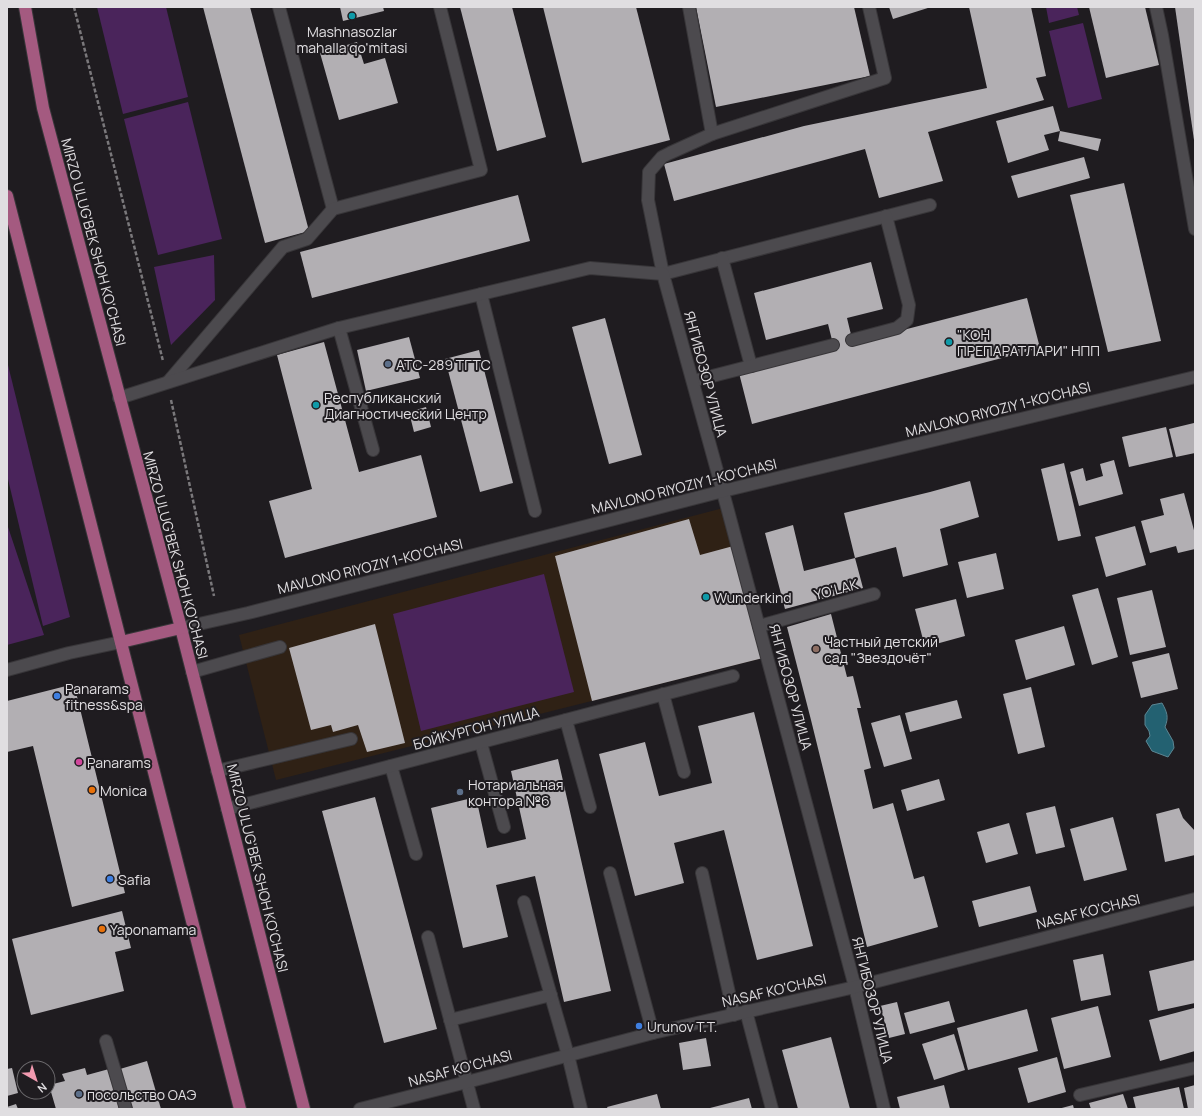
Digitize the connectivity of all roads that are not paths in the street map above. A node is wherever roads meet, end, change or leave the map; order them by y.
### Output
1 (26, 7) edge
2 (280, 7) edge
3 (440, 7) edge
4 (689, 7) edge
5 (869, 7) edge
6 (1156, 7) edge
7 (712, 134) junction
8 (7, 196) edge
9 (930, 205) dead end
10 (333, 209) junction
11 (886, 216) junction
12 (1195, 229) edge
13 (722, 258) junction
14 (663, 274) junction
15 (481, 294) junction
16 (339, 328) junction
17 (852, 340) dead end
18 (833, 345) dead end
19 (751, 366) junction
20 (1195, 377) edge
21 (693, 381) junction
22 (168, 382) junction
23 (119, 398) junction
24 (373, 450) dead end
25 (723, 491) junction
26 (535, 511) dead end
27 (874, 594) dead end
28 (759, 626) junction
29 (181, 628) junction
30 (121, 642) junction
31 (280, 647) dead end
32 (7, 670) edge
33 (192, 672) junction
34 (733, 676) dead end
35 (663, 694) junction
36 (566, 720) junction
37 (351, 739) dead end
38 (481, 742) junction
39 (391, 766) junction
40 (217, 771) junction
41 (684, 772) dead end
42 (590, 807) dead end
43 (227, 808) junction
44 (504, 827) dead end
45 (416, 854) dead end
46 (610, 873) dead end
47 (702, 873) dead end
48 (1195, 899) edge
49 (524, 902) dead end
50 (428, 937) dead end
51 (856, 987) junction
52 (551, 995) junction
53 (740, 1013) junction
54 (450, 1020) junction
55 (653, 1032) junction
56 (106, 1041) dead end
57 (568, 1055) junction
58 (1195, 1068) edge
59 (467, 1082) junction
60 (1080, 1095) dead end
61 (126, 1109) edge
62 (240, 1109) edge
63 (304, 1109) edge
64 (360, 1109) edge
65 (474, 1109) edge
66 (581, 1109) edge
67 (772, 1109) edge
68 (884, 1109) edge

1 - 23 main road, MIRZO ULUG'BEK SHOH KO'CHASI
2 - 10 street
3 - 10 street
4 - 7 street
5 - 7 street, ЯНГИБОЗОР УЛИЦА
6 - 12 street
7 - 14 street, ЯНГИБОЗОР УЛИЦА
8 - 30 main road
9 - 11 street
10 - 22 street
11 - 13 street
11 - 17 street
13 - 14 street
13 - 19 street
14 - 15 street
14 - 21 street, ЯНГИБОЗОР УЛИЦА
15 - 16 street
15 - 26 street
16 - 22 street
16 - 24 street
18 - 19 street
19 - 21 street
20 - 25 street, MAVLONO RIYOZIY 1-KO'CHASI
21 - 25 street, ЯНГИБОЗОР УЛИЦА
22 - 23 street
23 - 29 main road, MIRZO ULUG'BEK SHOH KO'CHASI
25 - 28 street, ЯНГИБОЗОР УЛИЦА
25 - 29 street, MAVLONO RIYOZIY 1-KO'CHASI
27 - 28 street, YO'LAK
28 - 51 street, ЯНГИБОЗОР УЛИЦА
29 - 30 main road
29 - 33 main road, MIRZO ULUG'BEK SHOH KO'CHASI
30 - 32 street
30 - 62 main road
31 - 33 street
33 - 40 main road, MIRZO ULUG'BEK SHOH KO'CHASI
34 - 35 street, БОЙКУРГОН УЛИЦА
35 - 36 street, БОЙКУРГОН УЛИЦА
35 - 41 street
36 - 38 street, БОЙКУРГОН УЛИЦА
36 - 42 street
37 - 40 street
38 - 39 street, БОЙКУРГОН УЛИЦА
38 - 44 street
39 - 43 street, БОЙКУРГОН УЛИЦА
39 - 45 street
40 - 43 main road, MIRZO ULUG'BEK SHOH KO'CHASI
43 - 63 main road, MIRZO ULUG'BEK SHOH KO'CHASI
46 - 55 street
47 - 53 street
48 - 51 street, NASAF KO'CHASI
49 - 52 street
50 - 54 street
51 - 53 street, NASAF KO'CHASI
51 - 68 street, ЯНГИБОЗОР УЛИЦА
52 - 54 street
52 - 57 street
53 - 55 street, NASAF KO'CHASI
53 - 67 street
54 - 59 street
55 - 57 street, NASAF KO'CHASI
56 - 61 street
57 - 59 street, NASAF KO'CHASI
57 - 66 street
58 - 60 street
59 - 64 street, NASAF KO'CHASI
59 - 65 street

